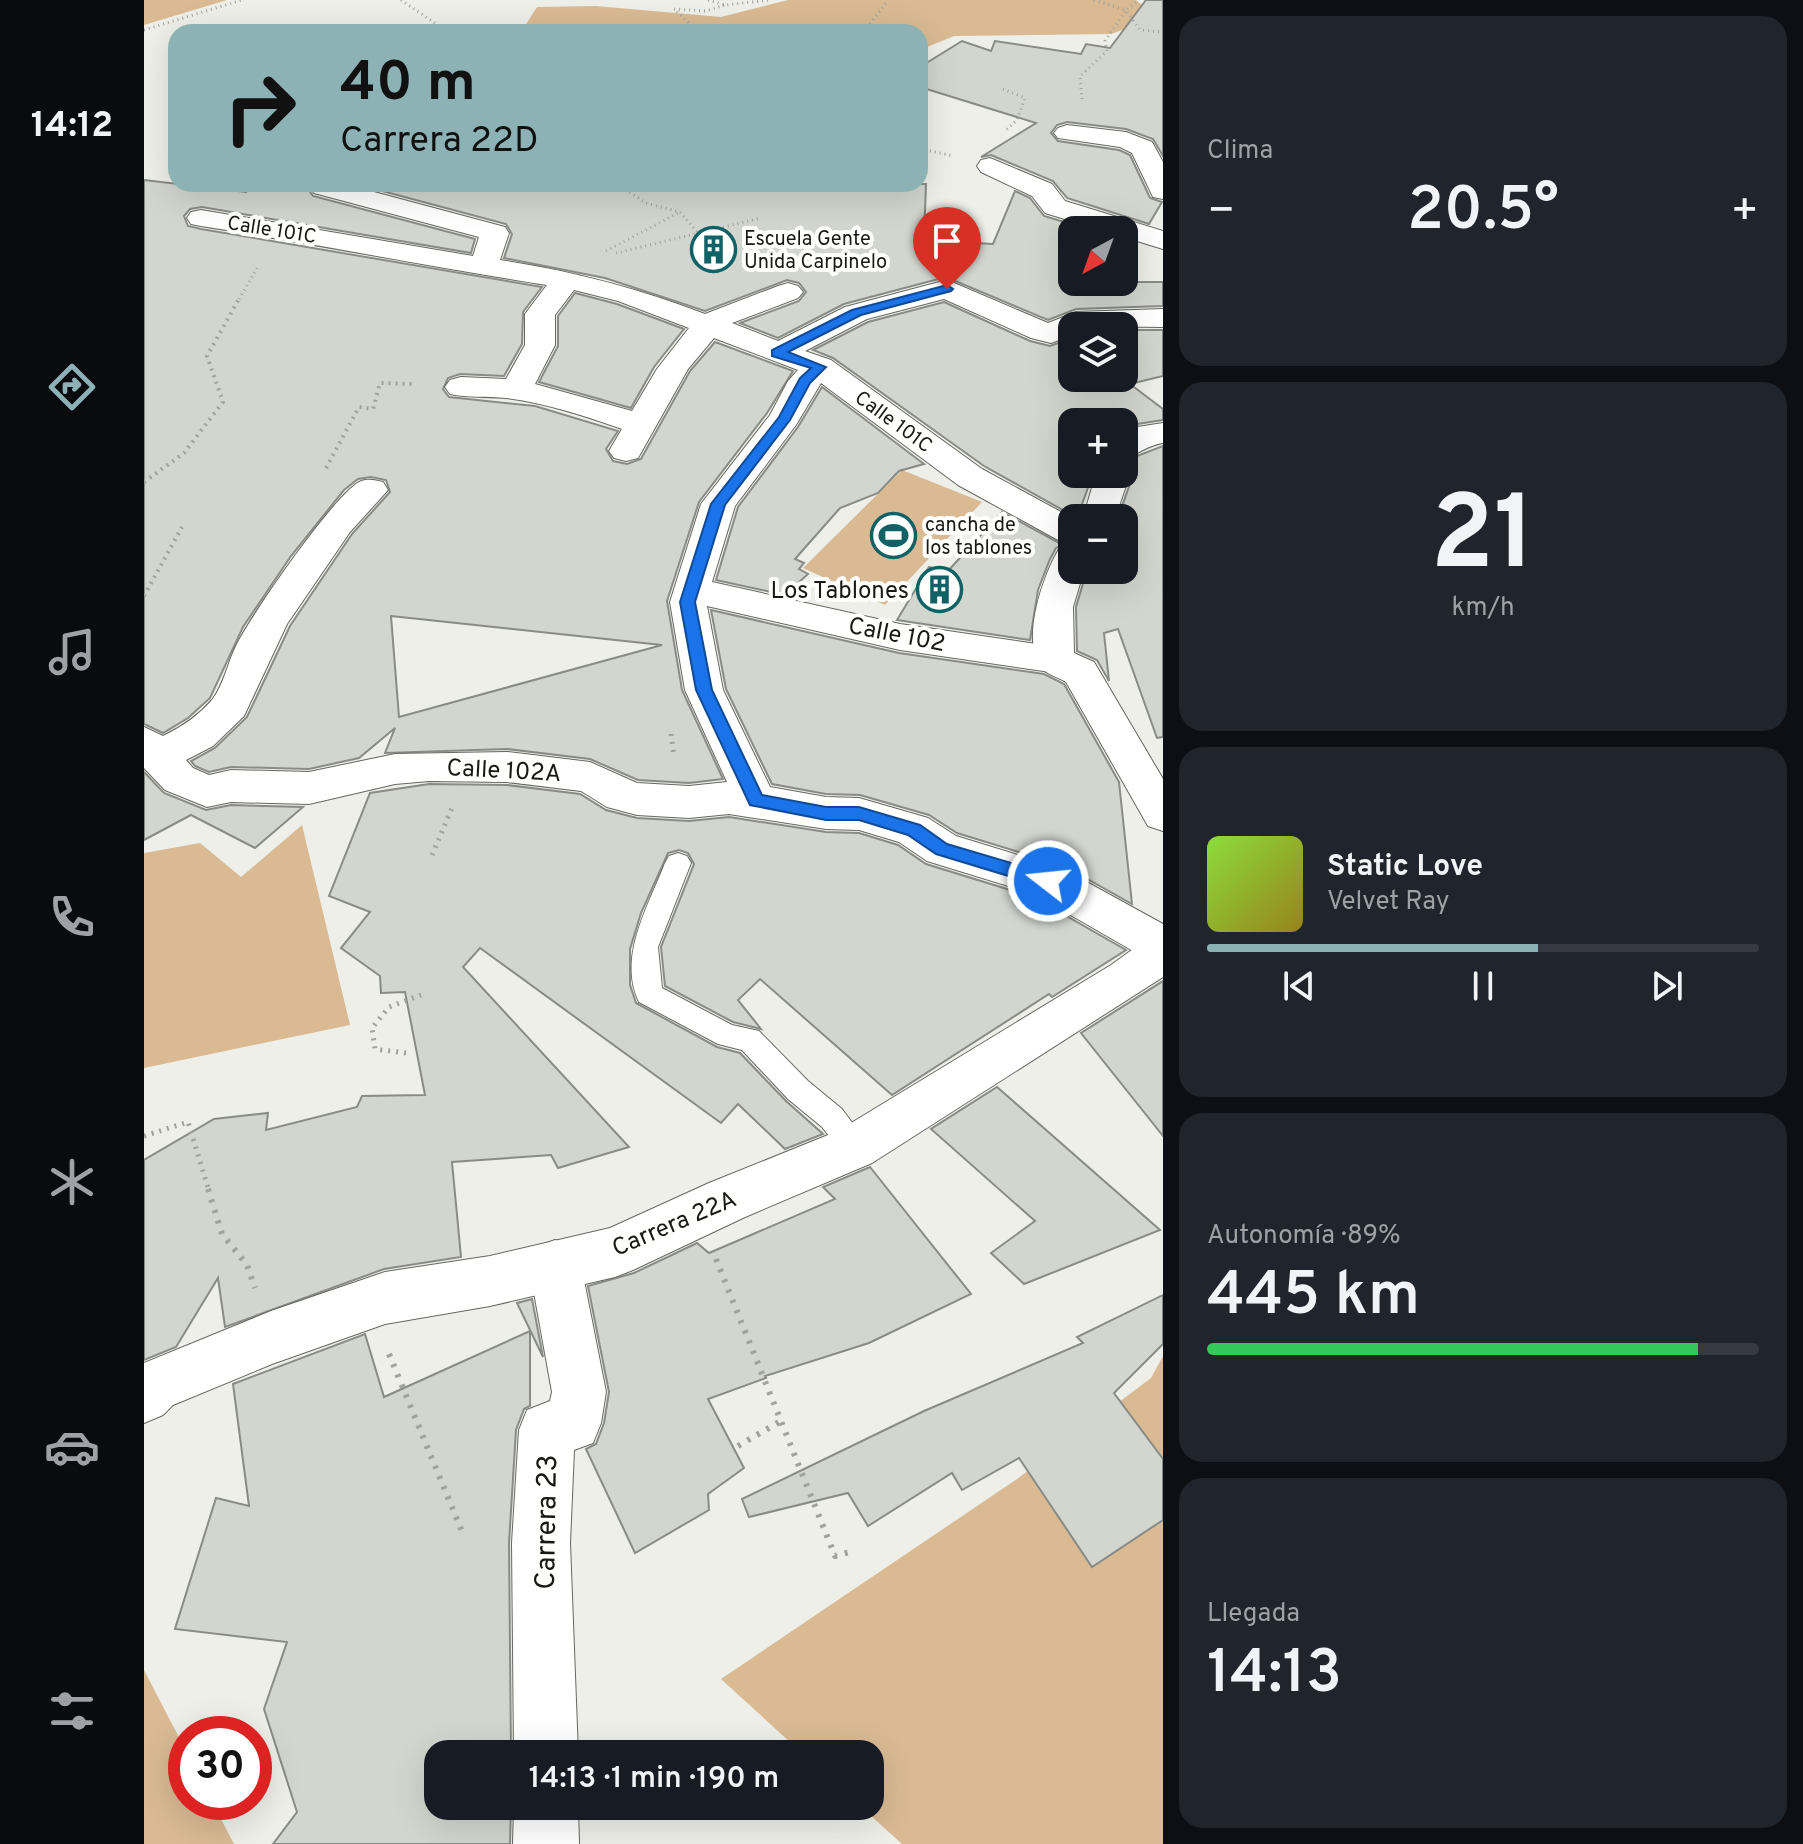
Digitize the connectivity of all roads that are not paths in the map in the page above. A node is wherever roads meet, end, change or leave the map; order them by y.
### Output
1 (1067, 133) dead end
2 (990, 166) road end
3 (1157, 179) edge
4 (343, 192) edge
5 (1086, 216) edge
6 (1132, 216) edge
7 (201, 218) dead end
8 (1138, 232) edge
9 (1163, 240) edge
10 (484, 266) junction
11 (567, 279) junction
12 (788, 292) dead end
13 (1163, 318) edge
14 (709, 325) junction
15 (777, 353) junction
16 (820, 367) junction
17 (461, 387) road end
18 (516, 390) junction
19 (1163, 433) edge
20 (1138, 438) edge
21 (371, 490) dead end
22 (1058, 525) edge
23 (1059, 584) edge
24 (693, 590) junction
25 (1057, 660) junction
26 (152, 749) edge
27 (756, 800) junction
28 (1163, 815) edge
29 (678, 863) dead end
30 (1163, 949) edge
31 (855, 1147) junction
32 (555, 1265) junction
33 (144, 1396) edge
34 (546, 1740) edge
35 (546, 1820) edge
36 (546, 1844) edge

1 - 3 street
2 - 5 street
3 - 6 street
4 - 10 street
7 - 10 street, Calle 101C
8 - 9 street
10 - 11 street, Calle 101C
11 - 14 street, Calle 101C
11 - 18 street
12 - 14 street
13 - 15 street
14 - 15 street, Calle 101C
14 - 18 street
15 - 16 street, Calle 101C
16 - 22 street, Calle 101C
16 - 24 street
17 - 18 street
19 - 20 street
21 - 26 street, Calle 102A
23 - 25 street
24 - 25 street, Calle 102
24 - 27 street
25 - 28 street
26 - 27 street, Calle 102A
27 - 30 street, Calle 102A
29 - 31 lane
30 - 31 street, Carrera 22A
31 - 32 street, Carrera 22A
32 - 33 street, Carrera 22A
32 - 34 street, Carrera 23
35 - 36 street

